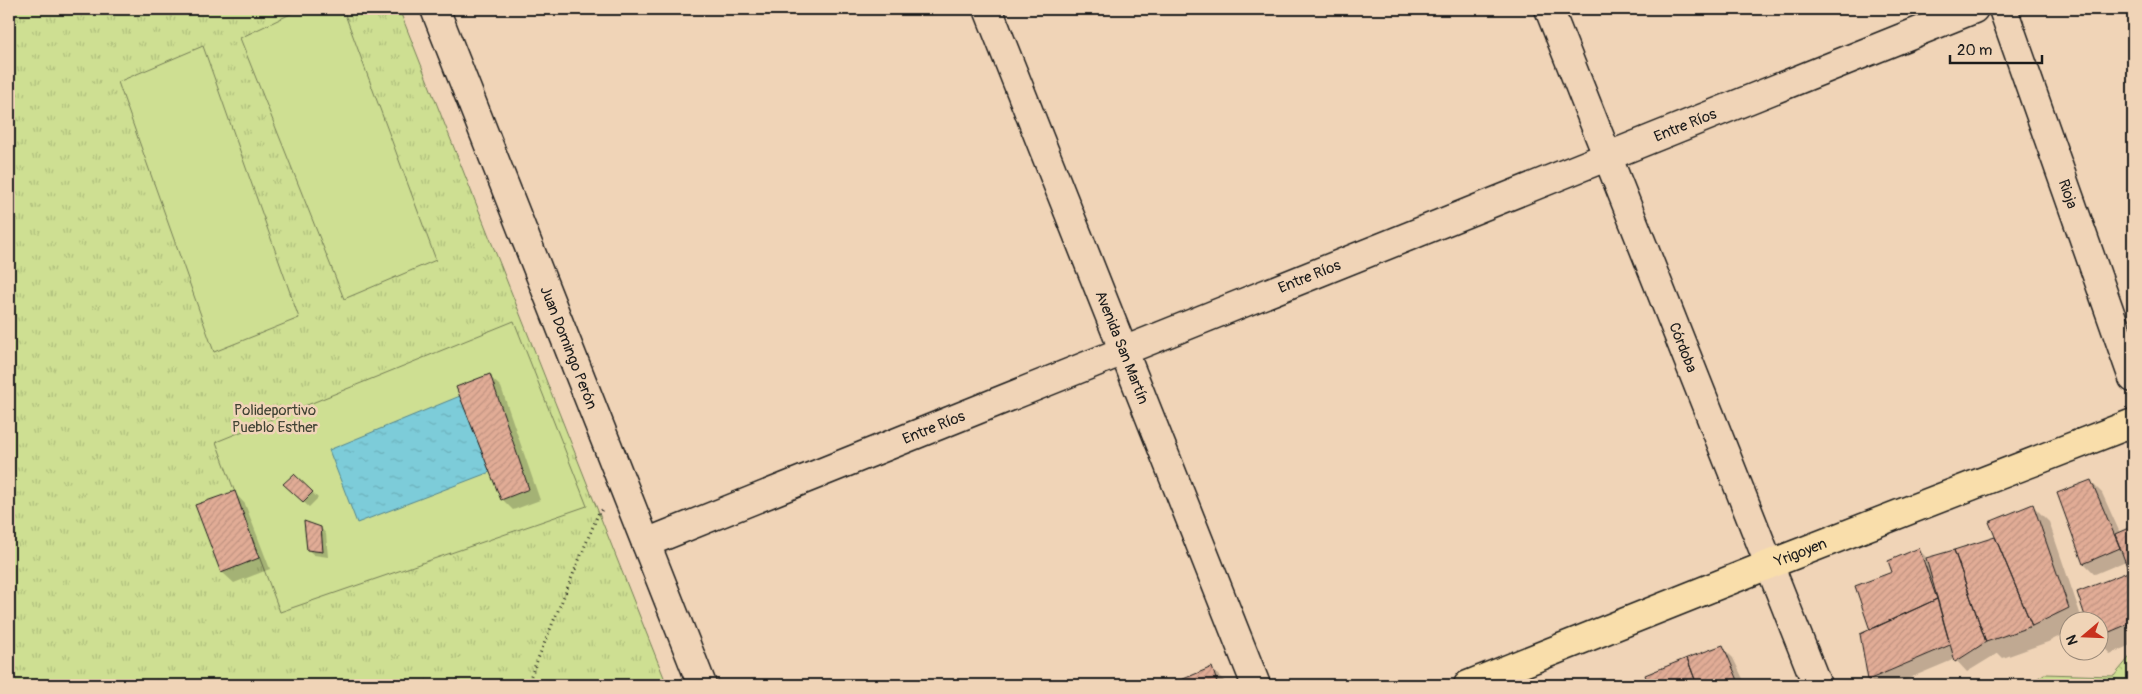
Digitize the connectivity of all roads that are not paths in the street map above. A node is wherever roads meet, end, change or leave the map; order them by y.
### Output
1 (435, 9) edge
2 (988, 9) edge
3 (1549, 9) edge
4 (1974, 9) edge
5 (2003, 9) edge
6 (1607, 156) junction
7 (1123, 351) junction
8 (2133, 378) edge
9 (2133, 423) edge
10 (646, 543) junction
11 (1768, 565) junction
12 (702, 685) edge
13 (1256, 685) edge
14 (1468, 685) edge
15 (1817, 685) edge

1 - 10 street, Juan Domingo Perón
2 - 7 street, Avenida San Martín
3 - 6 street, Córdoba
4 - 6 street, Entre Ríos
5 - 8 street, Rioja
6 - 7 street, Entre Ríos
6 - 11 street, Córdoba
7 - 10 street, Entre Ríos
7 - 13 street, Avenida San Martín
9 - 11 main road, Yrigoyen
10 - 12 street, Juan Domingo Perón
11 - 14 main road, Yrigoyen
11 - 15 street, Córdoba

